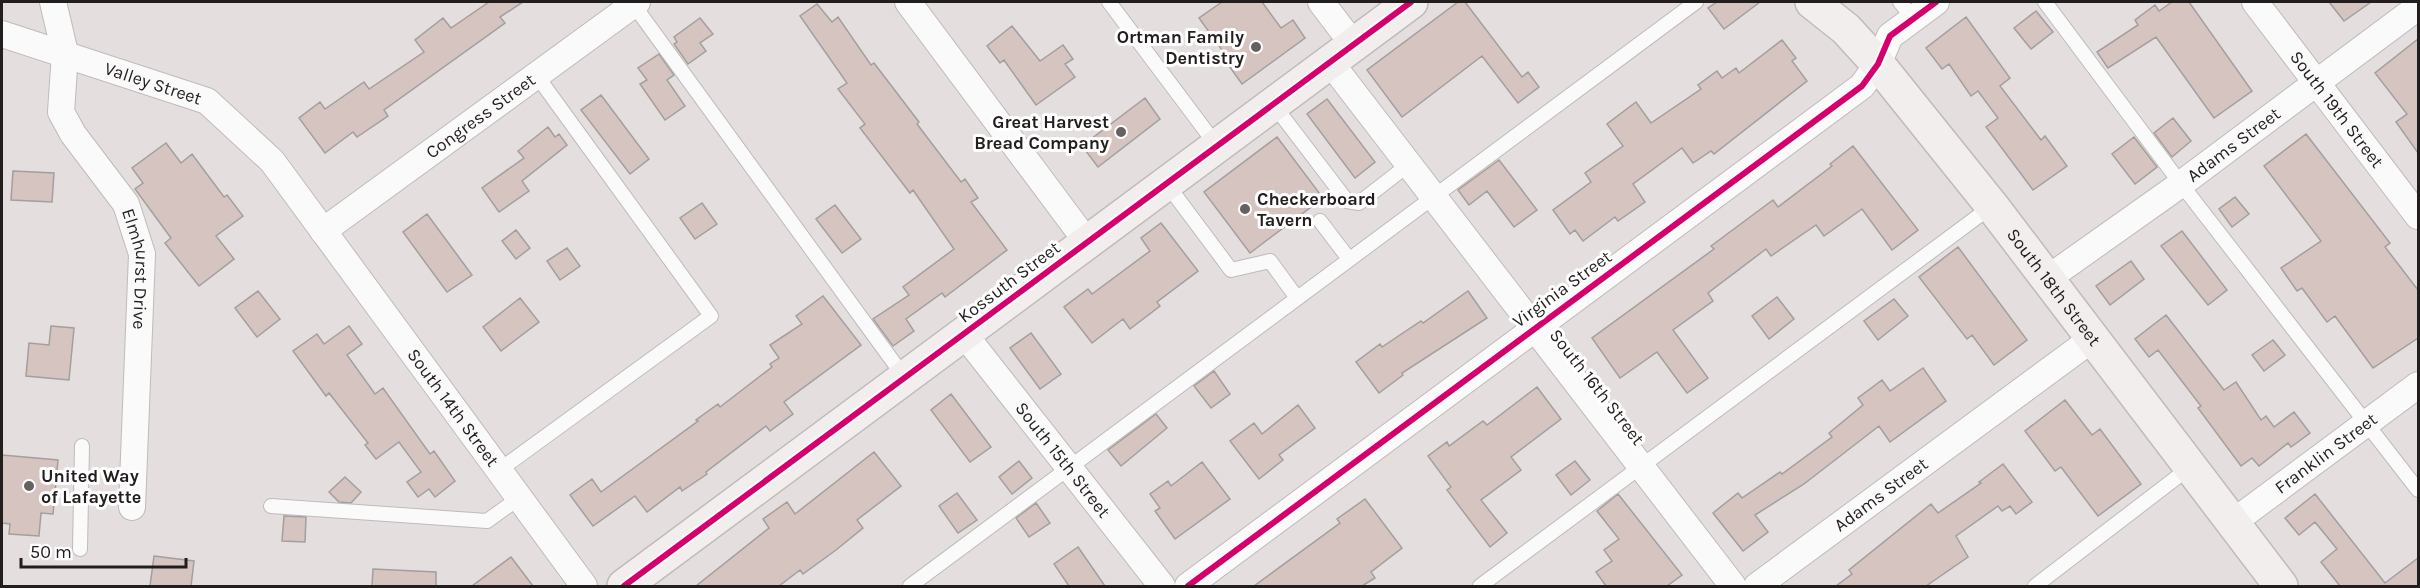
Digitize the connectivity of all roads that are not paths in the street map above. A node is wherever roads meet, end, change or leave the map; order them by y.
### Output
1 (53, 2) edge
2 (908, 2) edge
3 (1109, 2) edge
4 (1321, 2) edge
5 (1411, 2) edge
6 (1696, 2) edge
7 (1812, 2) edge
8 (1936, 2) edge
9 (2045, 2) edge
10 (2255, 2) edge
11 (635, 3) edge
12 (2418, 8) edge
13 (1906, 10) edge
14 (1839, 15) edge
15 (2, 34) edge
16 (65, 53) junction
17 (1342, 53) junction
18 (1878, 64) junction
19 (537, 76) junction
20 (2318, 83) junction
21 (1273, 104) junction
22 (1217, 146) junction
23 (1408, 165) junction
24 (1166, 183) junction
25 (2181, 184) junction
26 (1432, 197) junction
27 (1992, 206) junction
28 (2418, 216) edge
29 (1320, 221) dead end
30 (323, 231) junction
31 (1087, 242) junction
32 (1349, 259) junction
33 (2047, 279) junction
34 (1297, 298) junction
35 (1534, 328) junction
36 (964, 334) junction
37 (2092, 339) junction
38 (905, 378) junction
39 (2418, 385) edge
40 (2367, 424) junction
41 (82, 446) dead end
42 (1640, 466) junction
43 (1069, 468) junction
44 (2189, 468) junction
45 (498, 471) junction
46 (2418, 490) edge
47 (519, 498) junction
48 (271, 506) dead end
49 (132, 507) dead end
50 (2232, 523) junction
51 (80, 549) dead end
52 (584, 586) edge
53 (624, 586) edge
54 (910, 586) edge
55 (1161, 586) edge
56 (1188, 586) edge
57 (1480, 586) edge
58 (1733, 586) edge
59 (1757, 586) edge
60 (2035, 586) edge
61 (2281, 586) edge

1 - 16 street, Elmhurst Drive
2 - 31 street
3 - 22 lane
4 - 17 street, South 16th Street
5 - 17 street, Kossuth Street
6 - 26 lane
7 - 14 street, South 18th Street
8 - 13 street, Virginia Street
9 - 25 lane
10 - 20 street, South 19th Street
11 - 19 street, Congress Street
11 - 38 lane
12 - 20 street, Adams Street
13 - 18 street, Virginia Street
14 - 18 street, South 18th Street
15 - 16 street, Valley Street
16 - 30 street, Valley Street
16 - 49 street, Elmhurst Drive
17 - 21 street, Kossuth Street
17 - 23 street, South 16th Street
18 - 27 street, South 18th Street
18 - 35 street, Virginia Street
19 - 30 street, Congress Street
19 - 45 lane
20 - 25 street, Adams Street
20 - 28 street, South 19th Street
21 - 22 street, Kossuth Street
21 - 23 lane
22 - 24 street, Kossuth Street
23 - 26 street, South 16th Street
24 - 31 street, Kossuth Street
24 - 34 lane
25 - 33 street, Adams Street
25 - 40 lane
26 - 32 lane
26 - 35 street, South 16th Street
27 - 33 street, South 18th Street
27 - 42 lane
29 - 32 lane
30 - 45 street, South 14th Street
31 - 36 street, Kossuth Street
32 - 34 lane
33 - 37 street, South 18th Street
34 - 43 lane
35 - 42 street, South 16th Street
35 - 56 street, Virginia Street
36 - 38 street, Kossuth Street
36 - 43 street, South 15th Street
37 - 44 street, South 18th Street
37 - 59 street, Adams Street
38 - 53 street, Kossuth Street
39 - 40 street, Franklin Street
40 - 46 lane
40 - 50 street, Franklin Street
41 - 51 lane
42 - 57 lane
42 - 58 street, South 16th Street
43 - 54 lane
43 - 55 street, South 15th Street
44 - 50 street, South 18th Street
44 - 60 lane
45 - 47 street, South 14th Street
47 - 48 lane
47 - 52 street, South 14th Street
50 - 61 street, South 18th Street

